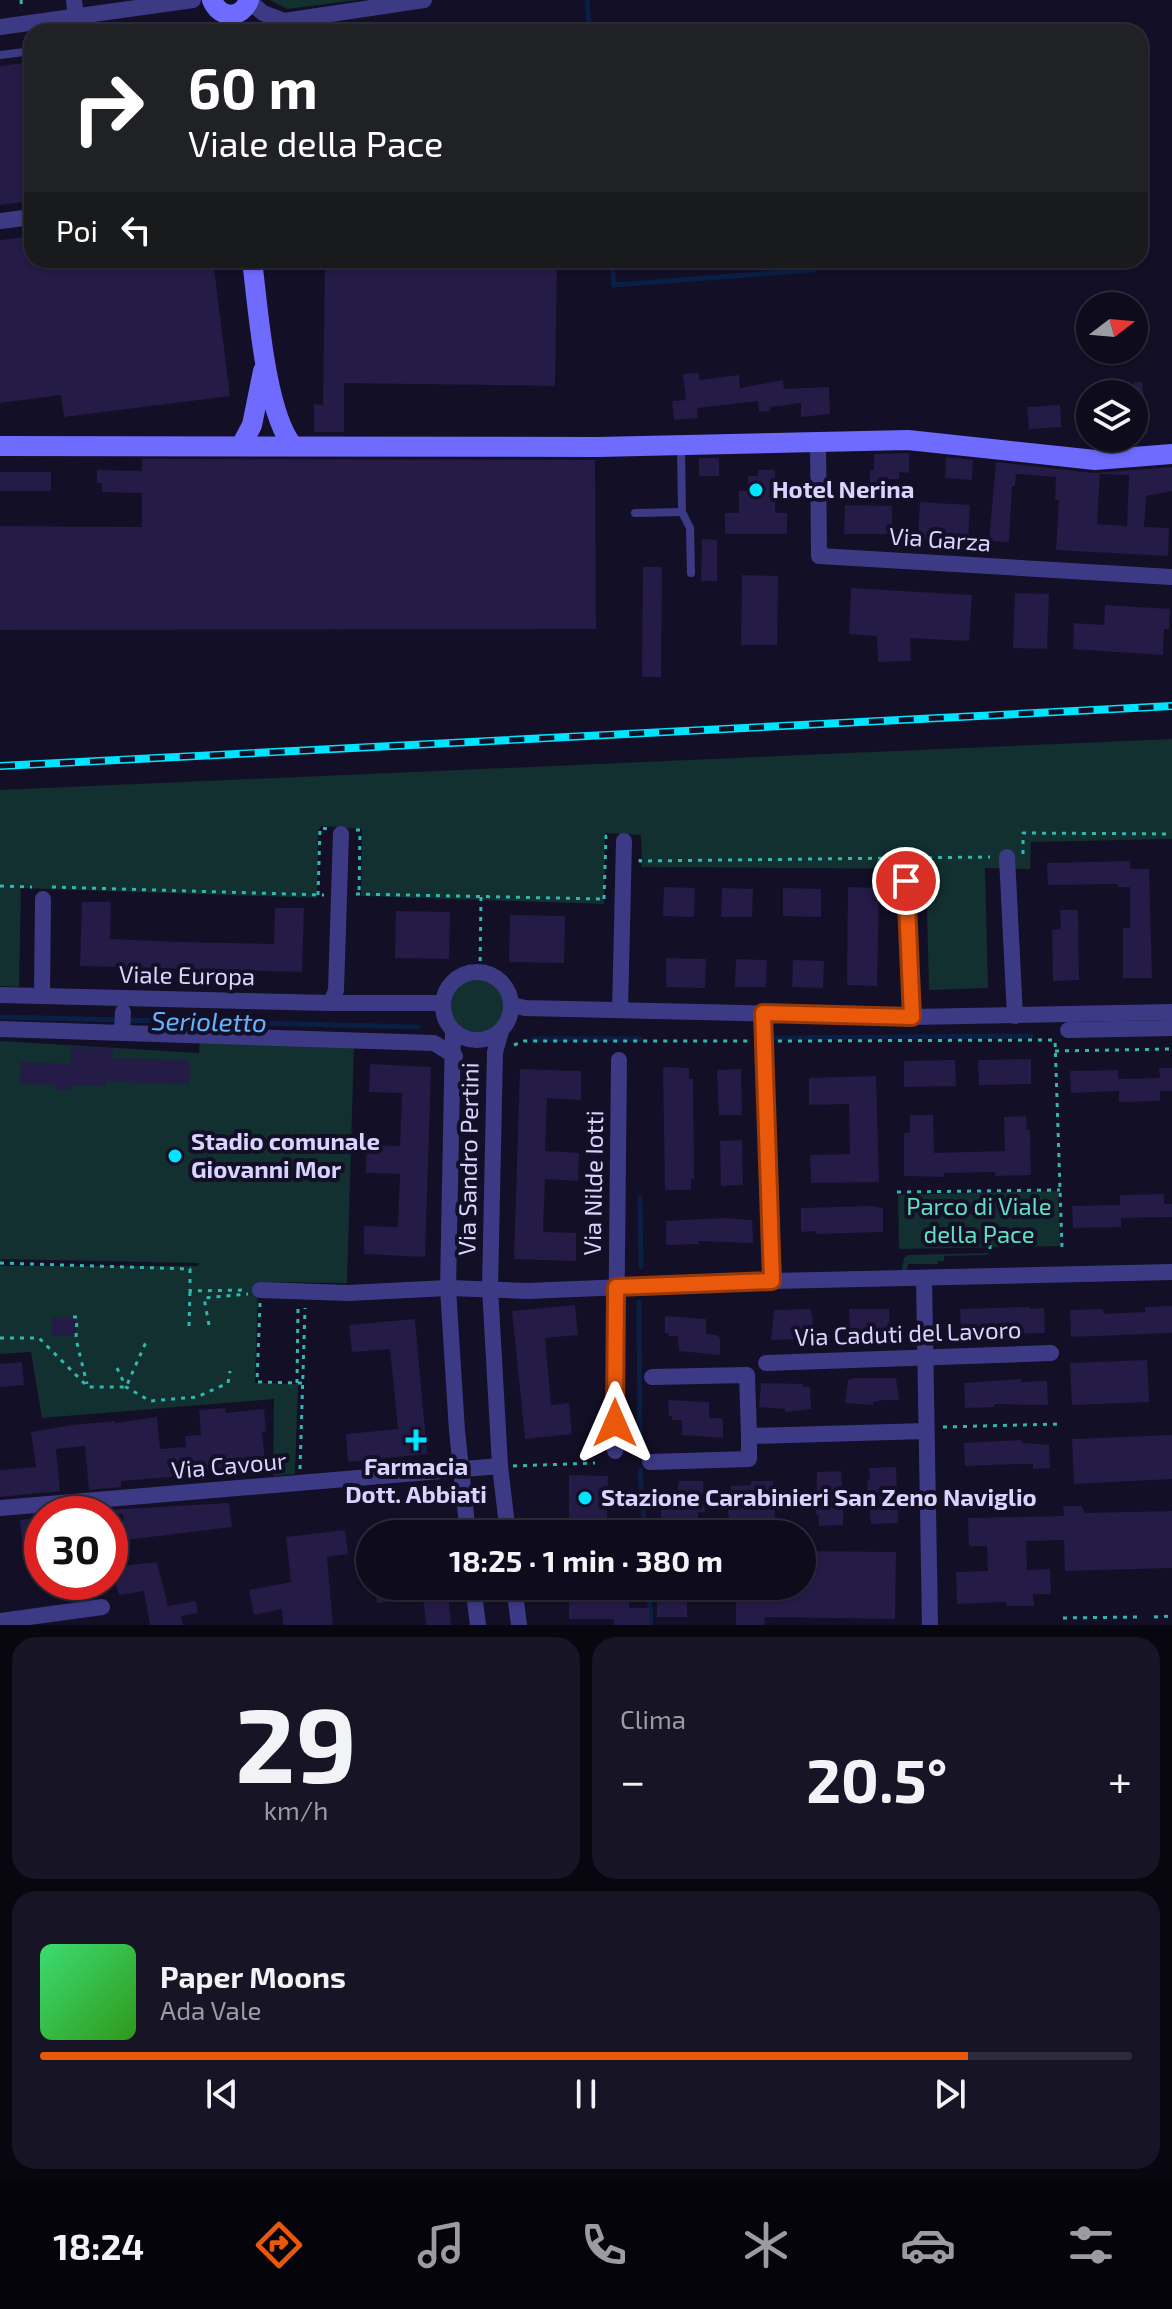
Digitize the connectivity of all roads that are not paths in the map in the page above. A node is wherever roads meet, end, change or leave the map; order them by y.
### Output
1 (193, 0) edge
2 (249, 0) edge
3 (424, 0) edge
4 (223, 14) edge
5 (0, 27) edge
6 (24, 52) edge
7 (0, 55) edge
8 (24, 218) edge
9 (0, 221) edge
10 (253, 268) edge
11 (265, 360) junction
12 (818, 441) junction
13 (0, 446) edge
14 (241, 446) junction
15 (293, 446) junction
16 (681, 446) junction
17 (1172, 454) edge
18 (682, 512) junction
19 (635, 513) dead end
20 (691, 573) dead end
21 (1172, 577) edge
22 (341, 834) dead end
23 (621, 838) road end
24 (1007, 857) road end
25 (906, 881) dead end
26 (45, 893) road end
27 (0, 995) edge
28 (42, 996) junction
29 (331, 1003) junction
30 (442, 1003) junction
31 (512, 1005) junction
32 (620, 1010) junction
33 (1172, 1012) edge
34 (763, 1013) junction
35 (1015, 1016) junction
36 (912, 1017) junction
37 (1172, 1028) edge
38 (0, 1029) edge
39 (1068, 1030) dead end
40 (501, 1031) junction
41 (453, 1032) junction
42 (455, 1056) junction
43 (619, 1060) dead end
44 (1172, 1272) edge
45 (924, 1278) junction
46 (772, 1281) junction
47 (616, 1287) junction
48 (448, 1288) junction
49 (490, 1288) junction
50 (259, 1296) road end
51 (1051, 1353) dead end
52 (924, 1356) junction
53 (766, 1363) dead end
54 (652, 1377) dead end
55 (931, 1429) junction
56 (749, 1436) junction
57 (615, 1451) dead end
58 (650, 1462) dead end
59 (505, 1466) junction
60 (461, 1471) junction
61 (0, 1508) edge
62 (466, 1520) edge
63 (507, 1520) edge
64 (475, 1600) edge
65 (516, 1600) edge
66 (102, 1607) dead end
67 (0, 1621) edge
68 (478, 1625) edge
69 (519, 1625) edge
70 (930, 1625) edge

1 - 5 street
2 - 3 street
2 - 4 street
6 - 7 lane
8 - 9 street
10 - 11 street
11 - 14 street
11 - 15 street
12 - 16 street
12 - 17 street
12 - 21 street, Via Garza
13 - 14 street
14 - 15 street
15 - 16 street
16 - 18 lane
18 - 19 lane
18 - 20 lane
22 - 29 street
23 - 32 street
24 - 35 street
25 - 36 street
26 - 28 street
27 - 28 street, Viale Europa
28 - 29 street, Viale Europa
29 - 30 street, Viale Europa
30 - 31 street
30 - 41 street
31 - 32 street
31 - 40 street
32 - 34 street
33 - 35 street
34 - 36 street
34 - 46 street
35 - 36 street
37 - 39 street
38 - 42 street
40 - 41 street
40 - 49 street, Via Sandro Pertini
41 - 42 street, Via Sandro Pertini
42 - 48 street, Via Sandro Pertini
43 - 47 street, Via Nilde Iotti
44 - 45 street
45 - 46 street
45 - 52 street, Via Caduti del Lavoro
46 - 47 street
47 - 49 street
47 - 57 street, Via Nilde Iotti
48 - 49 street, Via Sandro Pertini
48 - 50 street, Via Sandro Pertini
48 - 60 street, Via Sandro Pertini
49 - 59 street, Via Sandro Pertini
51 - 52 street, Via Caduti del Lavoro
52 - 53 street, Via Caduti del Lavoro
52 - 55 street, Via Caduti del Lavoro
54 - 56 street
55 - 56 street
55 - 70 street, Via Caduti del Lavoro
56 - 58 street
59 - 60 street, Via Cavour
59 - 63 street, Via Sandro Pertini
60 - 61 street, Via Cavour
60 - 62 street, Via Sandro Pertini
64 - 68 street
65 - 69 street
66 - 67 street

